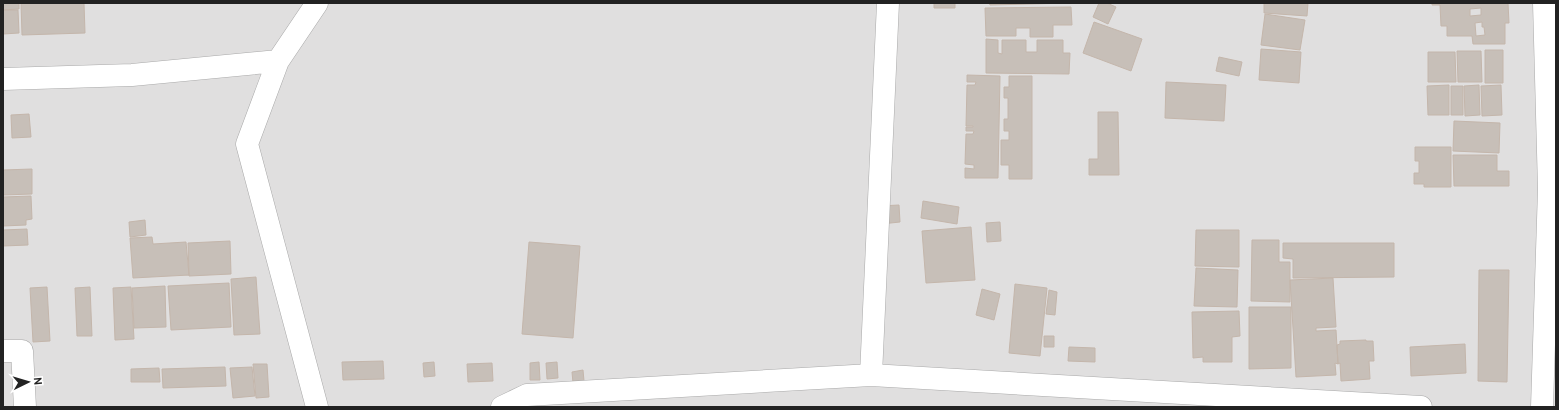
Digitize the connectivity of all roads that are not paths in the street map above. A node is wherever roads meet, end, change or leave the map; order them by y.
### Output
1 (317, 3) edge
2 (888, 3) edge
3 (1544, 3) edge
4 (278, 61) junction
5 (3, 79) edge
6 (1553, 189) edge
7 (3, 351) edge
8 (871, 375) junction
9 (25, 407) edge
10 (317, 407) edge
11 (502, 407) edge
12 (1421, 407) edge
13 (1542, 407) edge

1 - 4 street
2 - 8 street
3 - 6 street
4 - 5 street
4 - 10 street
6 - 13 street
7 - 9 street
8 - 11 street
8 - 12 street

